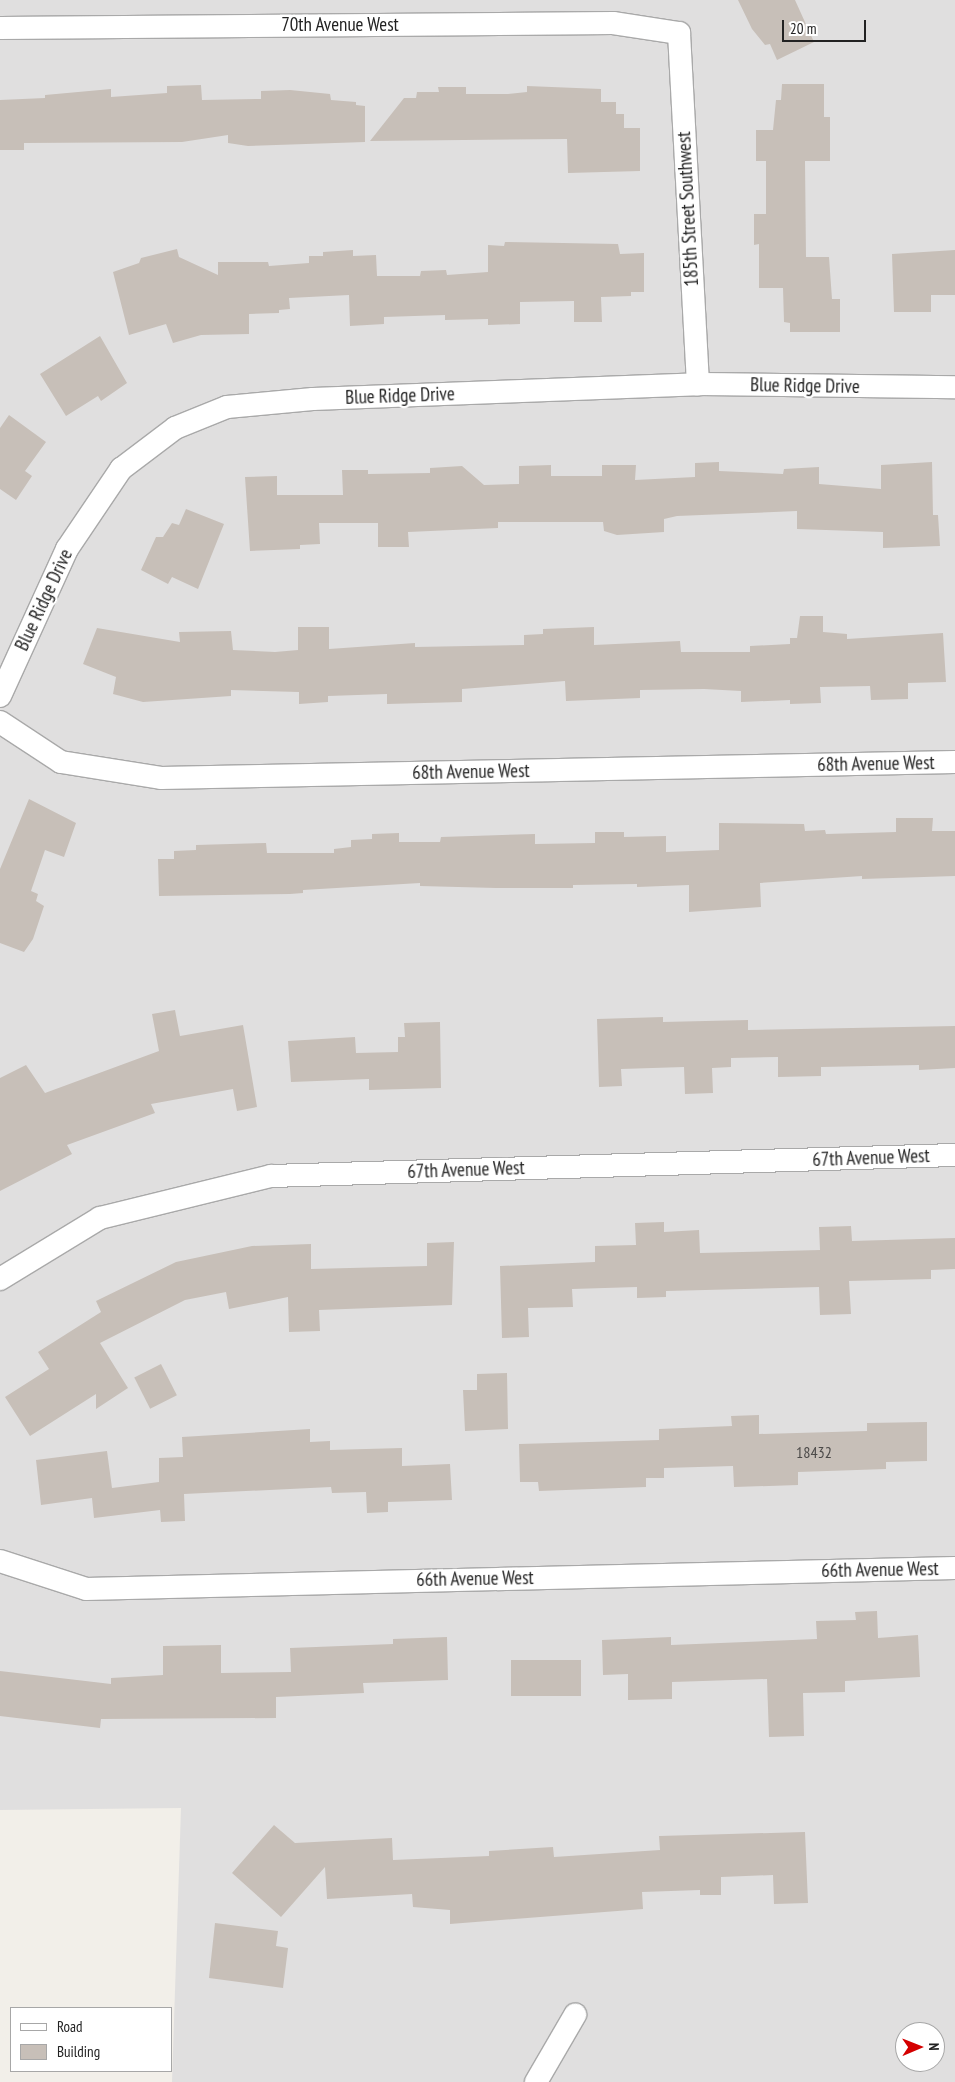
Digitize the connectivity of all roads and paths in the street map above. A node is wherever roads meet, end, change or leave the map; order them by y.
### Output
1 (0, 28) edge
2 (679, 33) joint
3 (698, 384) junction
4 (955, 388) edge
5 (0, 696) edge
6 (0, 722) edge
7 (955, 762) edge
8 (955, 1155) edge
9 (0, 1279) edge
10 (0, 1561) edge
11 (955, 1568) edge
12 (575, 2015) dead end
13 (536, 2082) edge

1 - 2 street, 70th Avenue West
2 - 3 street, 185th Street Southwest
3 - 4 street, Blue Ridge Drive
3 - 5 street, Blue Ridge Drive
6 - 7 street, 68th Avenue West
8 - 9 street, 67th Avenue West
10 - 11 street, 66th Avenue West
12 - 13 street

